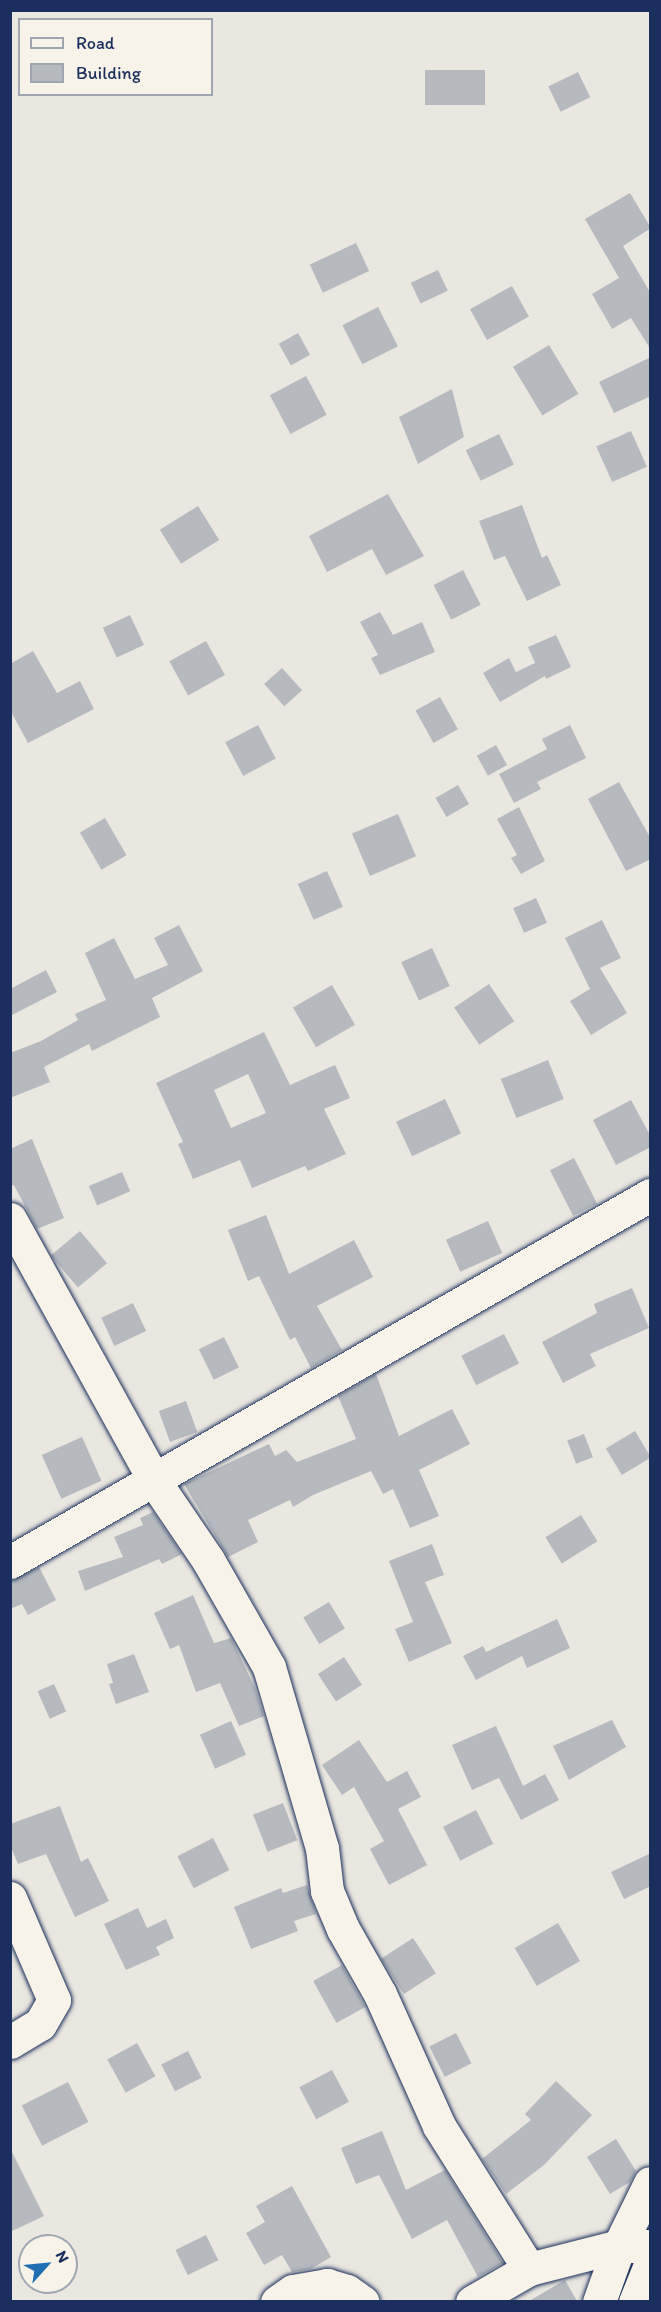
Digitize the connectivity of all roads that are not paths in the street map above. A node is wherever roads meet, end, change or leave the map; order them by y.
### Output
1 (651, 1195) edge
2 (10, 1219) edge
3 (155, 1482) junction
4 (10, 1562) edge
5 (10, 1899) edge
6 (10, 2042) edge
7 (651, 2184) edge
8 (635, 2246) edge
9 (651, 2265) edge
10 (530, 2269) junction
11 (277, 2301) edge
12 (363, 2301) edge
13 (472, 2301) edge
14 (599, 2301) edge
15 (635, 2301) edge

1 - 3 main road
2 - 3 main road
3 - 4 main road
3 - 10 main road
5 - 6 main road
7 - 8 main road
8 - 10 main road
8 - 14 main road
9 - 15 main road
10 - 13 main road
11 - 12 main road

